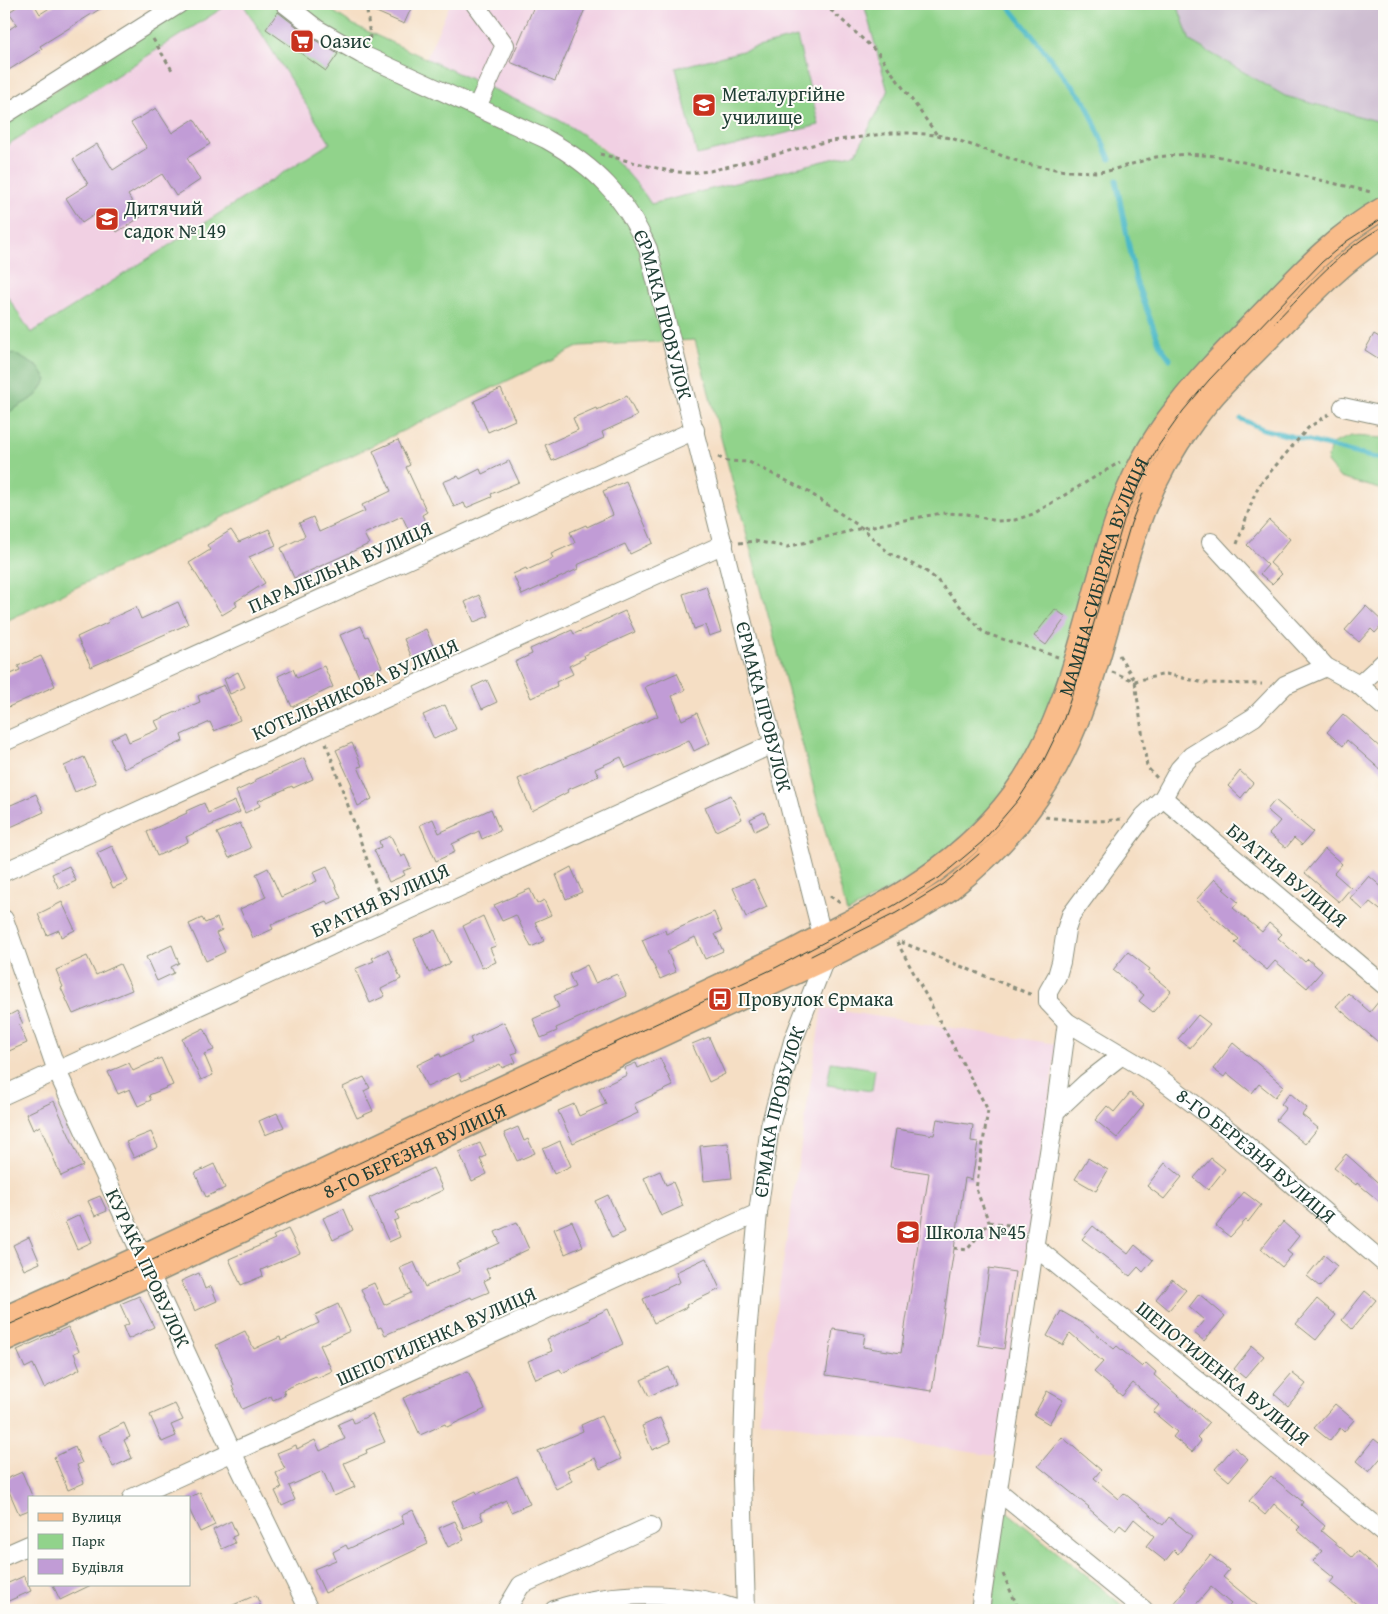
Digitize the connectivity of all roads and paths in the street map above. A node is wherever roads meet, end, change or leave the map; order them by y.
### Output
1 (179, 4) edge
2 (285, 4) edge
3 (370, 4) edge
4 (474, 4) edge
5 (799, 4) edge
6 (145, 26) junction
7 (363, 36) dead end
8 (172, 70) dead end
9 (477, 108) junction
10 (4, 115) edge
11 (937, 135) junction
12 (592, 149) dead end
13 (600, 154) junction
14 (606, 160) dead end
15 (1380, 201) edge
16 (1384, 235) edge
17 (1343, 408) joint
18 (1384, 416) edge
19 (695, 430) junction
20 (708, 448) junction
21 (718, 457) junction
22 (1121, 461) dead end
23 (720, 466) dead end
24 (862, 528) junction
25 (1211, 542) dead end
26 (724, 544) junction
27 (1230, 563) junction
28 (1075, 662) junction
29 (1384, 662) edge
30 (1326, 667) junction
31 (1285, 685) junction
32 (1359, 685) junction
33 (1384, 707) edge
34 (321, 728) junction
35 (4, 742) edge
36 (775, 743) junction
37 (1163, 798) junction
38 (1040, 816) dead end
39 (1144, 816) junction
40 (4, 872) edge
41 (828, 888) dead end
42 (830, 897) dead end
43 (4, 919) edge
44 (388, 920) junction
45 (822, 935) junction
46 (826, 960) junction
47 (1384, 985) edge
48 (1048, 1002) junction
49 (1067, 1022) junction
50 (1122, 1055) junction
51 (57, 1071) junction
52 (4, 1095) edge
53 (1055, 1112) junction
54 (758, 1213) junction
55 (989, 1222) junction
56 (1035, 1237) junction
57 (954, 1248) dead end
58 (1384, 1263) edge
59 (146, 1265) junction
60 (4, 1318) edge
61 (4, 1340) edge
62 (232, 1452) junction
63 (998, 1491) junction
64 (136, 1496) edge
65 (651, 1526) dead end
66 (1384, 1533) edge
67 (28, 1545) edge
68 (990, 1545) junction
69 (4, 1556) edge
70 (309, 1610) edge
71 (506, 1610) edge
72 (554, 1610) edge
73 (740, 1610) edge
74 (746, 1610) edge
75 (980, 1610) edge
76 (1020, 1610) edge
77 (1144, 1610) edge

1 - 6 street
2 - 9 street, ЄРМАКА ПРОВУЛОК
3 - 7 path
4 - 9 street
5 - 11 path
6 - 8 path
6 - 10 street
9 - 19 street, ЄРМАКА ПРОВУЛОК
11 - 13 path
11 - 15 path
12 - 13 path
13 - 14 path
15 - 28 main road, МАМІНА-СИБІРЯКА ВУЛИЦЯ
16 - 46 main road, МАМІНА-СИБІРЯКА ВУЛИЦЯ
17 - 18 street
17 - 27 path
19 - 20 street, ЄРМАКА ПРОВУЛОК
19 - 35 street, ПАРАЛЕЛЬНА ВУЛИЦЯ
20 - 21 path
20 - 21 path
20 - 26 street, ЄРМАКА ПРОВУЛОК
21 - 23 path
21 - 24 path
22 - 24 path
24 - 26 path
24 - 28 path
25 - 27 street
26 - 34 street, КОТЕЛЬНИКОВА ВУЛИЦЯ
26 - 36 street, ЄРМАКА ПРОВУЛОК
27 - 30 street
28 - 45 main road, МАМІНА-СИБІРЯКА ВУЛИЦЯ
29 - 32 street
30 - 31 street
30 - 32 street
31 - 37 street
31 - 37 path
32 - 33 street
34 - 40 street, КОТЕЛЬНИКОВА ВУЛИЦЯ
34 - 44 path
36 - 44 street, БРАТНЯ ВУЛИЦЯ
36 - 45 street, ЄРМАКА ПРОВУЛОК
37 - 39 street
37 - 47 street, БРАТНЯ ВУЛИЦЯ
38 - 39 path
39 - 48 street
41 - 42 path
43 - 51 street, КУРАКА ПРОВУЛОК
44 - 51 street, БРАТНЯ ВУЛИЦЯ
45 - 46 main road, ЄРМАКА ПРОВУЛОК
45 - 59 main road, 8-ГО БЕРЕЗНЯ ВУЛИЦЯ
46 - 54 street, ЄРМАКА ПРОВУЛОК
46 - 59 main road, 8-ГО БЕРЕЗНЯ ВУЛИЦЯ
48 - 49 street, 8-ГО БЕРЕЗНЯ ВУЛИЦЯ
48 - 55 path
49 - 50 street, 8-ГО БЕРЕЗНЯ ВУЛИЦЯ
49 - 53 street
50 - 53 street
50 - 58 street, 8-ГО БЕРЕЗНЯ ВУЛИЦЯ
51 - 52 street, БРАТНЯ ВУЛИЦЯ
51 - 59 street, КУРАКА ПРОВУЛОК
53 - 56 street
54 - 62 street, ШЕПОТИЛЕНКА ВУЛИЦЯ
54 - 74 street, ЄРМАКА ПРОВУЛОК
55 - 56 path
55 - 57 path
56 - 63 street
56 - 66 street, ШЕПОТИЛЕНКА ВУЛИЦЯ
59 - 60 main road, 8-ГО БЕРЕЗНЯ ВУЛИЦЯ
59 - 61 main road, 8-ГО БЕРЕЗНЯ ВУЛИЦЯ
59 - 62 street, КУРАКА ПРОВУЛОК
62 - 64 street, ШЕПОТИЛЕНКА ВУЛИЦЯ
62 - 70 street, КУРАКА ПРОВУЛОК
63 - 68 street
63 - 77 street
65 - 71 street
67 - 69 street
68 - 75 street
68 - 76 path
72 - 73 street

